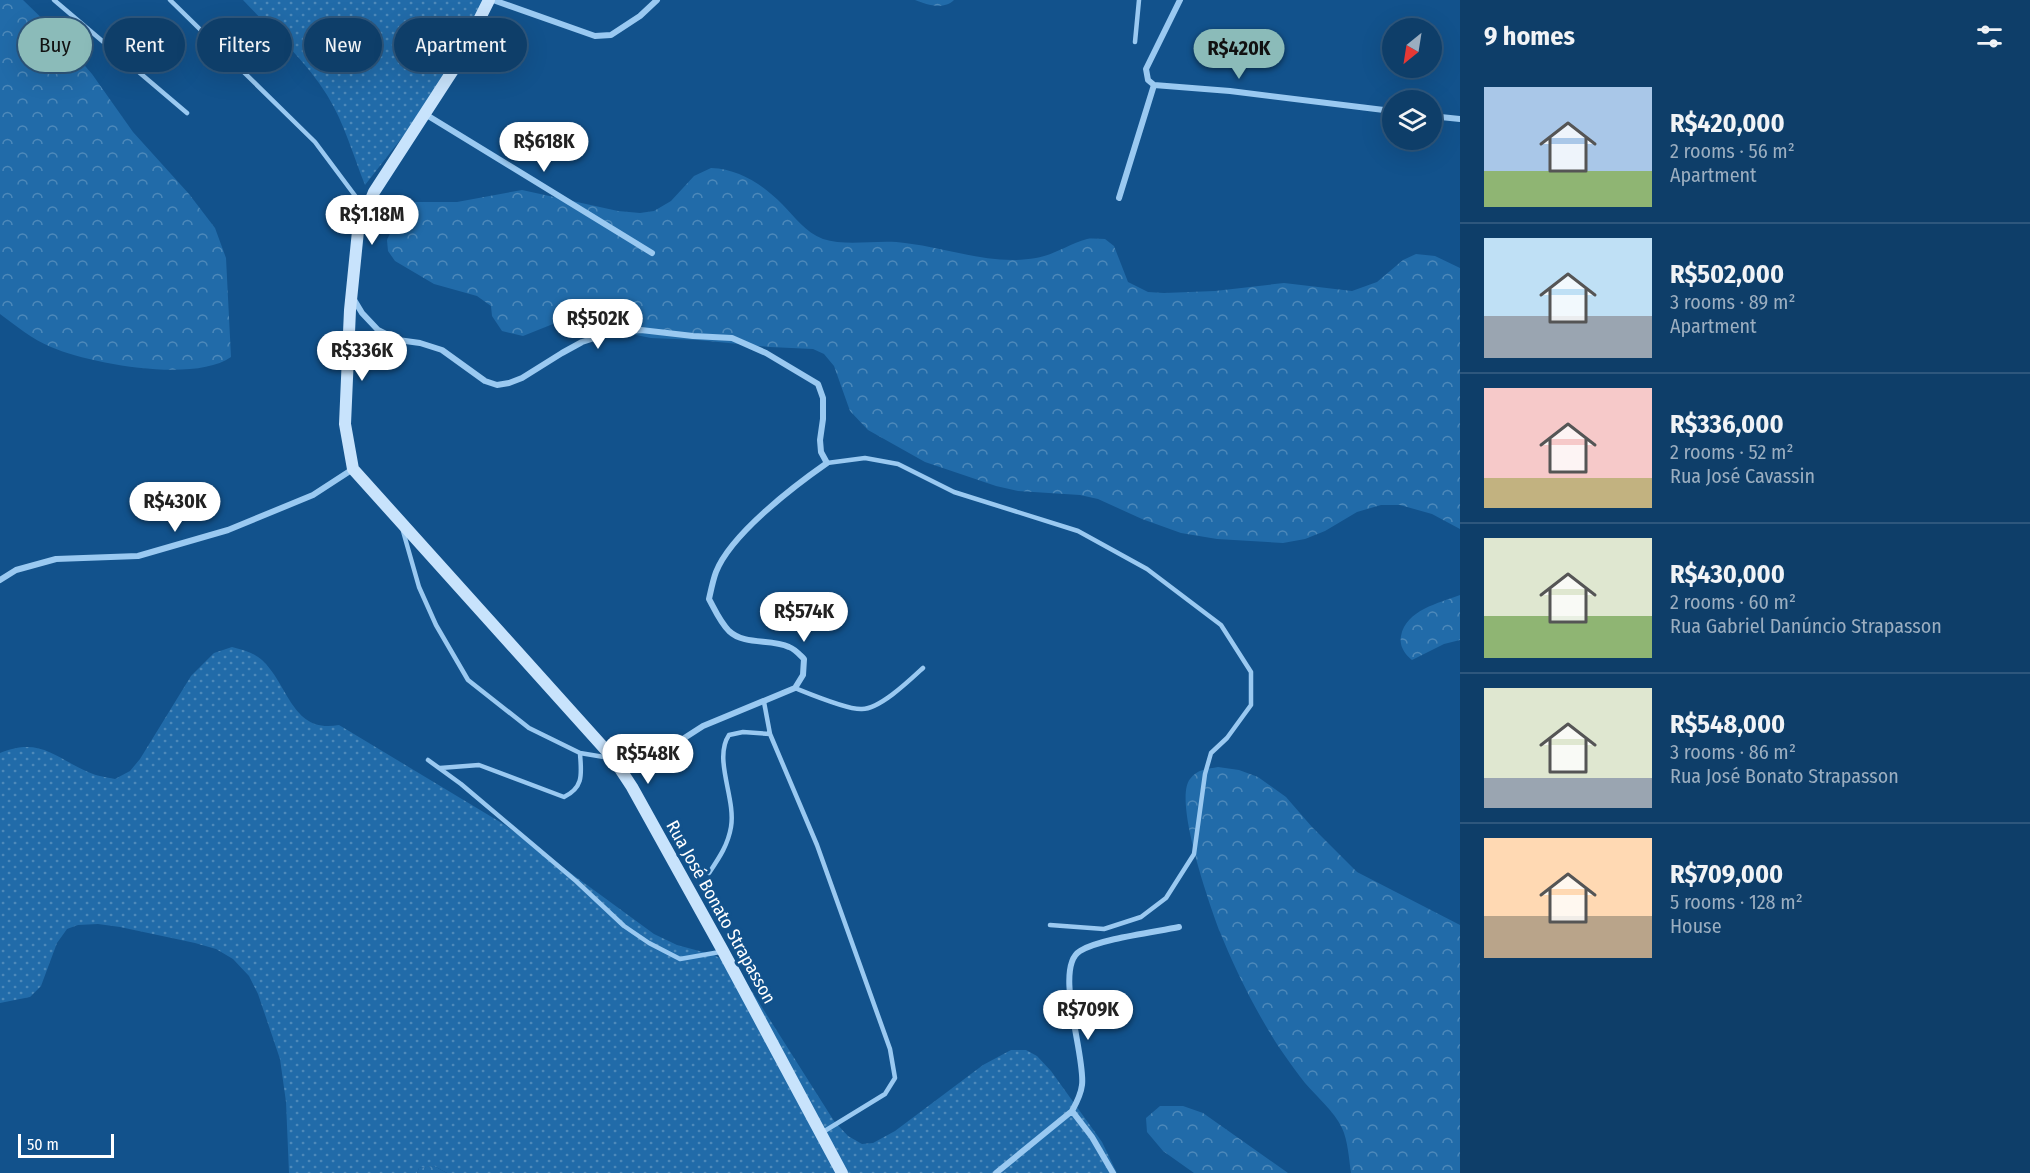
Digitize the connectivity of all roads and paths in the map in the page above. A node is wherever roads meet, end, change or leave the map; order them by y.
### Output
1 (54, 0) edge
2 (170, 0) edge
3 (491, 0) edge
4 (657, 0) edge
5 (1138, 0) edge
6 (1180, 0) edge
7 (1135, 42) dead end
8 (1154, 85) junction
9 (1382, 110) edge
10 (187, 113) dead end
11 (423, 114) junction
12 (1442, 117) edge
13 (1460, 119) edge
14 (1119, 198) dead end
15 (367, 211) junction
16 (652, 253) dead end
17 (352, 296) junction
18 (827, 463) junction
19 (352, 469) junction
20 (401, 523) junction
21 (0, 580) edge
22 (923, 668) dead end
23 (795, 688) junction
24 (764, 702) junction
25 (770, 734) junction
26 (580, 753) junction
27 (613, 758) junction
28 (428, 760) dead end
29 (440, 768) junction
30 (709, 873) dead end
31 (1050, 925) dead end
32 (1179, 927) dead end
33 (723, 951) junction
34 (1072, 1111) junction
35 (820, 1133) junction
36 (842, 1173) edge
37 (996, 1173) edge
38 (1113, 1173) edge

1 - 10 lane
2 - 15 lane
3 - 4 street
3 - 11 street
5 - 7 lane
6 - 8 street
8 - 9 street
8 - 14 street
11 - 15 street
11 - 16 street
12 - 13 street
15 - 17 street
17 - 18 street
17 - 19 street
18 - 23 street
18 - 31 lane
19 - 20 street, Rua José Bonato Strapasson
19 - 21 street
20 - 26 lane
20 - 27 street, Rua José Bonato Strapasson
22 - 23 lane
23 - 24 street
24 - 25 lane
24 - 27 street
25 - 30 lane
25 - 35 lane
26 - 27 lane
26 - 29 lane
27 - 33 street, Rua José Bonato Strapasson
28 - 29 lane
29 - 33 lane
32 - 34 street
33 - 35 street, Rua José Bonato Strapasson
34 - 37 street
34 - 38 street
35 - 36 street, Rua José Bonato Strapasson

